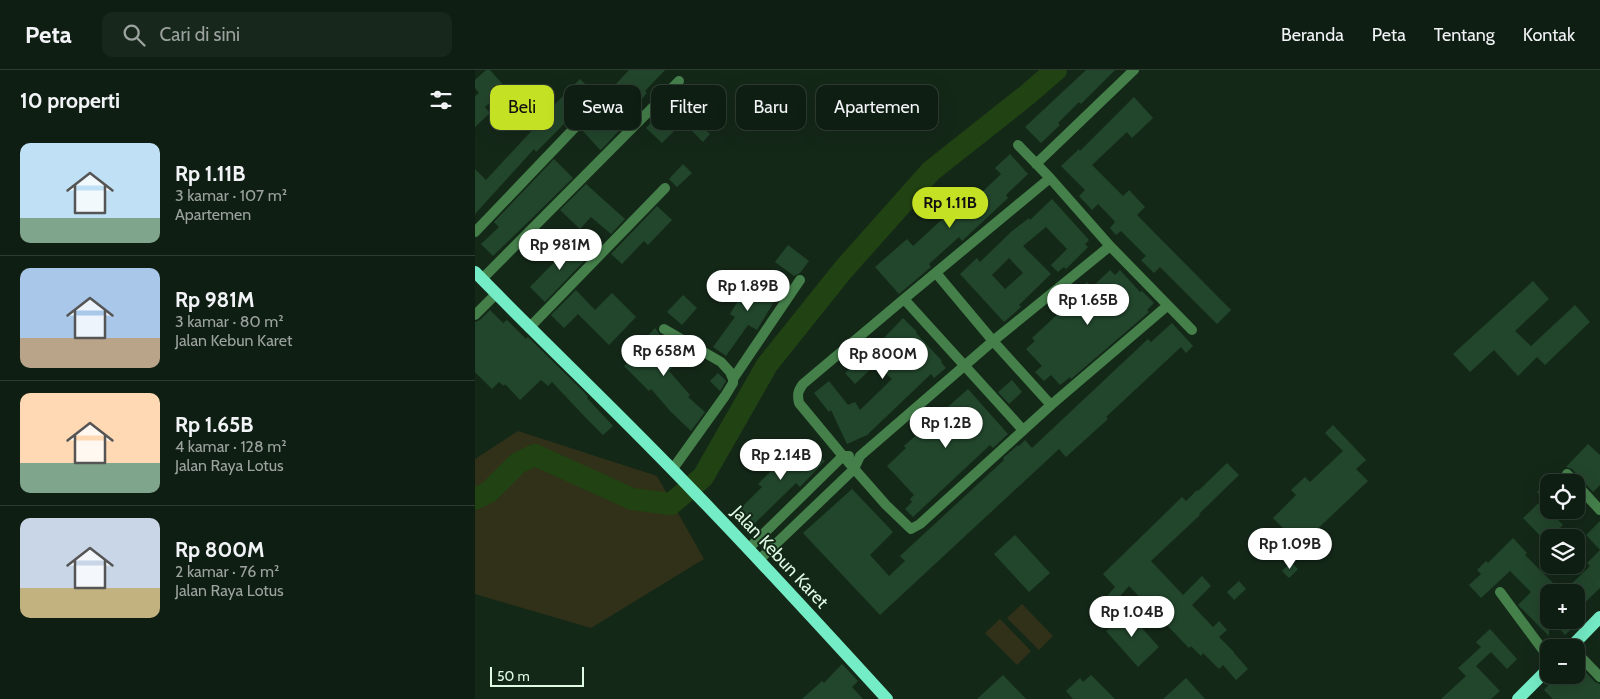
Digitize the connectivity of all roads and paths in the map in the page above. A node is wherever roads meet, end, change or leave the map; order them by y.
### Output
1 (1134, 70) edge
2 (679, 81) dead end
3 (572, 130) edge
4 (1018, 145) dead end
5 (1036, 164) junction
6 (1050, 178) junction
7 (665, 188) dead end
8 (475, 232) edge
9 (1109, 246) junction
10 (936, 274) junction
11 (479, 275) edge
12 (800, 280) dead end
13 (496, 294) junction
14 (903, 299) junction
15 (1167, 306) junction
16 (475, 314) edge
17 (529, 328) junction
18 (665, 329) dead end
19 (1192, 330) dead end
20 (993, 341) junction
21 (964, 366) junction
22 (733, 379) junction
23 (1051, 405) junction
24 (1023, 430) junction
25 (843, 456) junction
26 (860, 456) junction
27 (854, 469) junction
28 (676, 474) junction
29 (1585, 493) edge
30 (1600, 510) edge
31 (747, 549) junction
32 (759, 560) junction
33 (1501, 592) dead end
34 (1600, 617) edge
35 (1580, 639) edge
36 (1540, 646) edge
37 (1585, 661) edge
38 (1600, 677) edge
39 (1540, 678) edge
40 (1523, 697) edge
41 (887, 699) edge

1 - 5 street
2 - 11 street
3 - 8 street
4 - 5 street
5 - 6 street
6 - 9 street
6 - 10 street
7 - 17 street
9 - 15 street
9 - 20 street
10 - 14 street
10 - 20 street
11 - 13 main road, Jalan Kebun Karet
12 - 22 street
13 - 16 street
13 - 17 main road, Jalan Kebun Karet
14 - 21 street
14 - 25 street
15 - 19 street
15 - 23 street
17 - 28 main road, Jalan Kebun Karet
18 - 22 street
20 - 21 street
20 - 23 street
21 - 24 street
21 - 26 street
22 - 28 street
23 - 24 street
24 - 27 street
25 - 26 street
25 - 27 street
25 - 31 street
26 - 27 street
27 - 32 street
28 - 31 main road, Jalan Kebun Karet
29 - 30 street
31 - 32 main road, Jalan Kebun Karet
32 - 41 main road, Jalan Kebun Karet
33 - 36 street
34 - 35 main road
37 - 38 street
39 - 40 main road

